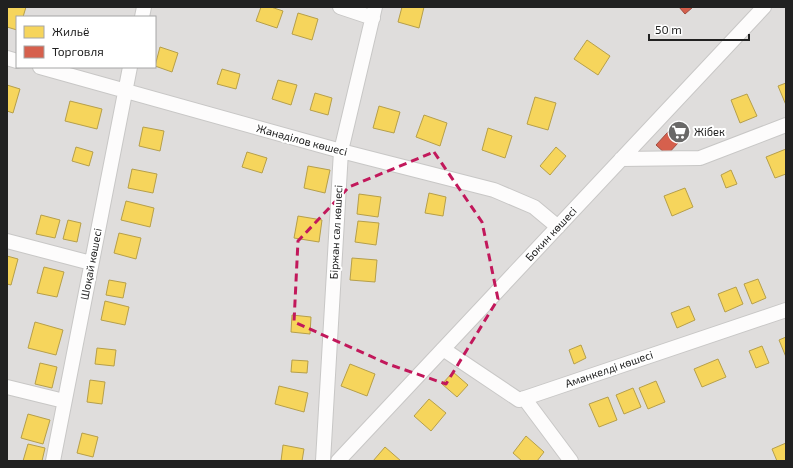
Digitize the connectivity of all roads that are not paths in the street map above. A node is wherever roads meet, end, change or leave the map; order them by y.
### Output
1 (340, 7) edge
2 (764, 7) edge
3 (374, 12) edge
4 (44, 68) edge
5 (130, 68) edge
6 (124, 90) junction
7 (786, 125) edge
8 (341, 151) junction
9 (621, 159) junction
10 (558, 227) junction
11 (7, 241) edge
12 (91, 263) junction
13 (786, 310) edge
14 (443, 349) junction
15 (7, 387) edge
16 (524, 398) junction
17 (64, 401) junction
18 (53, 461) edge
19 (323, 461) edge
20 (338, 461) edge
21 (571, 461) edge

1 - 3 street
2 - 9 street, Бокин көшесі
3 - 8 street, Біржан сал көшесі
4 - 6 street, Жанәділов көшесі
5 - 6 street, Шоқай көшесі
6 - 8 street, Жанәділов көшесі
6 - 12 street, Шоқай көшесі
7 - 9 street
8 - 10 street, Жанәділов көшесі
8 - 19 street, Біржан сал көшесі
9 - 10 street, Бокин көшесі
10 - 14 street, Бокин көшесі
11 - 12 street
12 - 17 street, Шоқай көшесі
13 - 16 street, Аманкелді көшесі
14 - 16 street
14 - 20 street, Бокин көшесі
15 - 17 street
16 - 21 street
17 - 18 street, Шоқай көшесі

